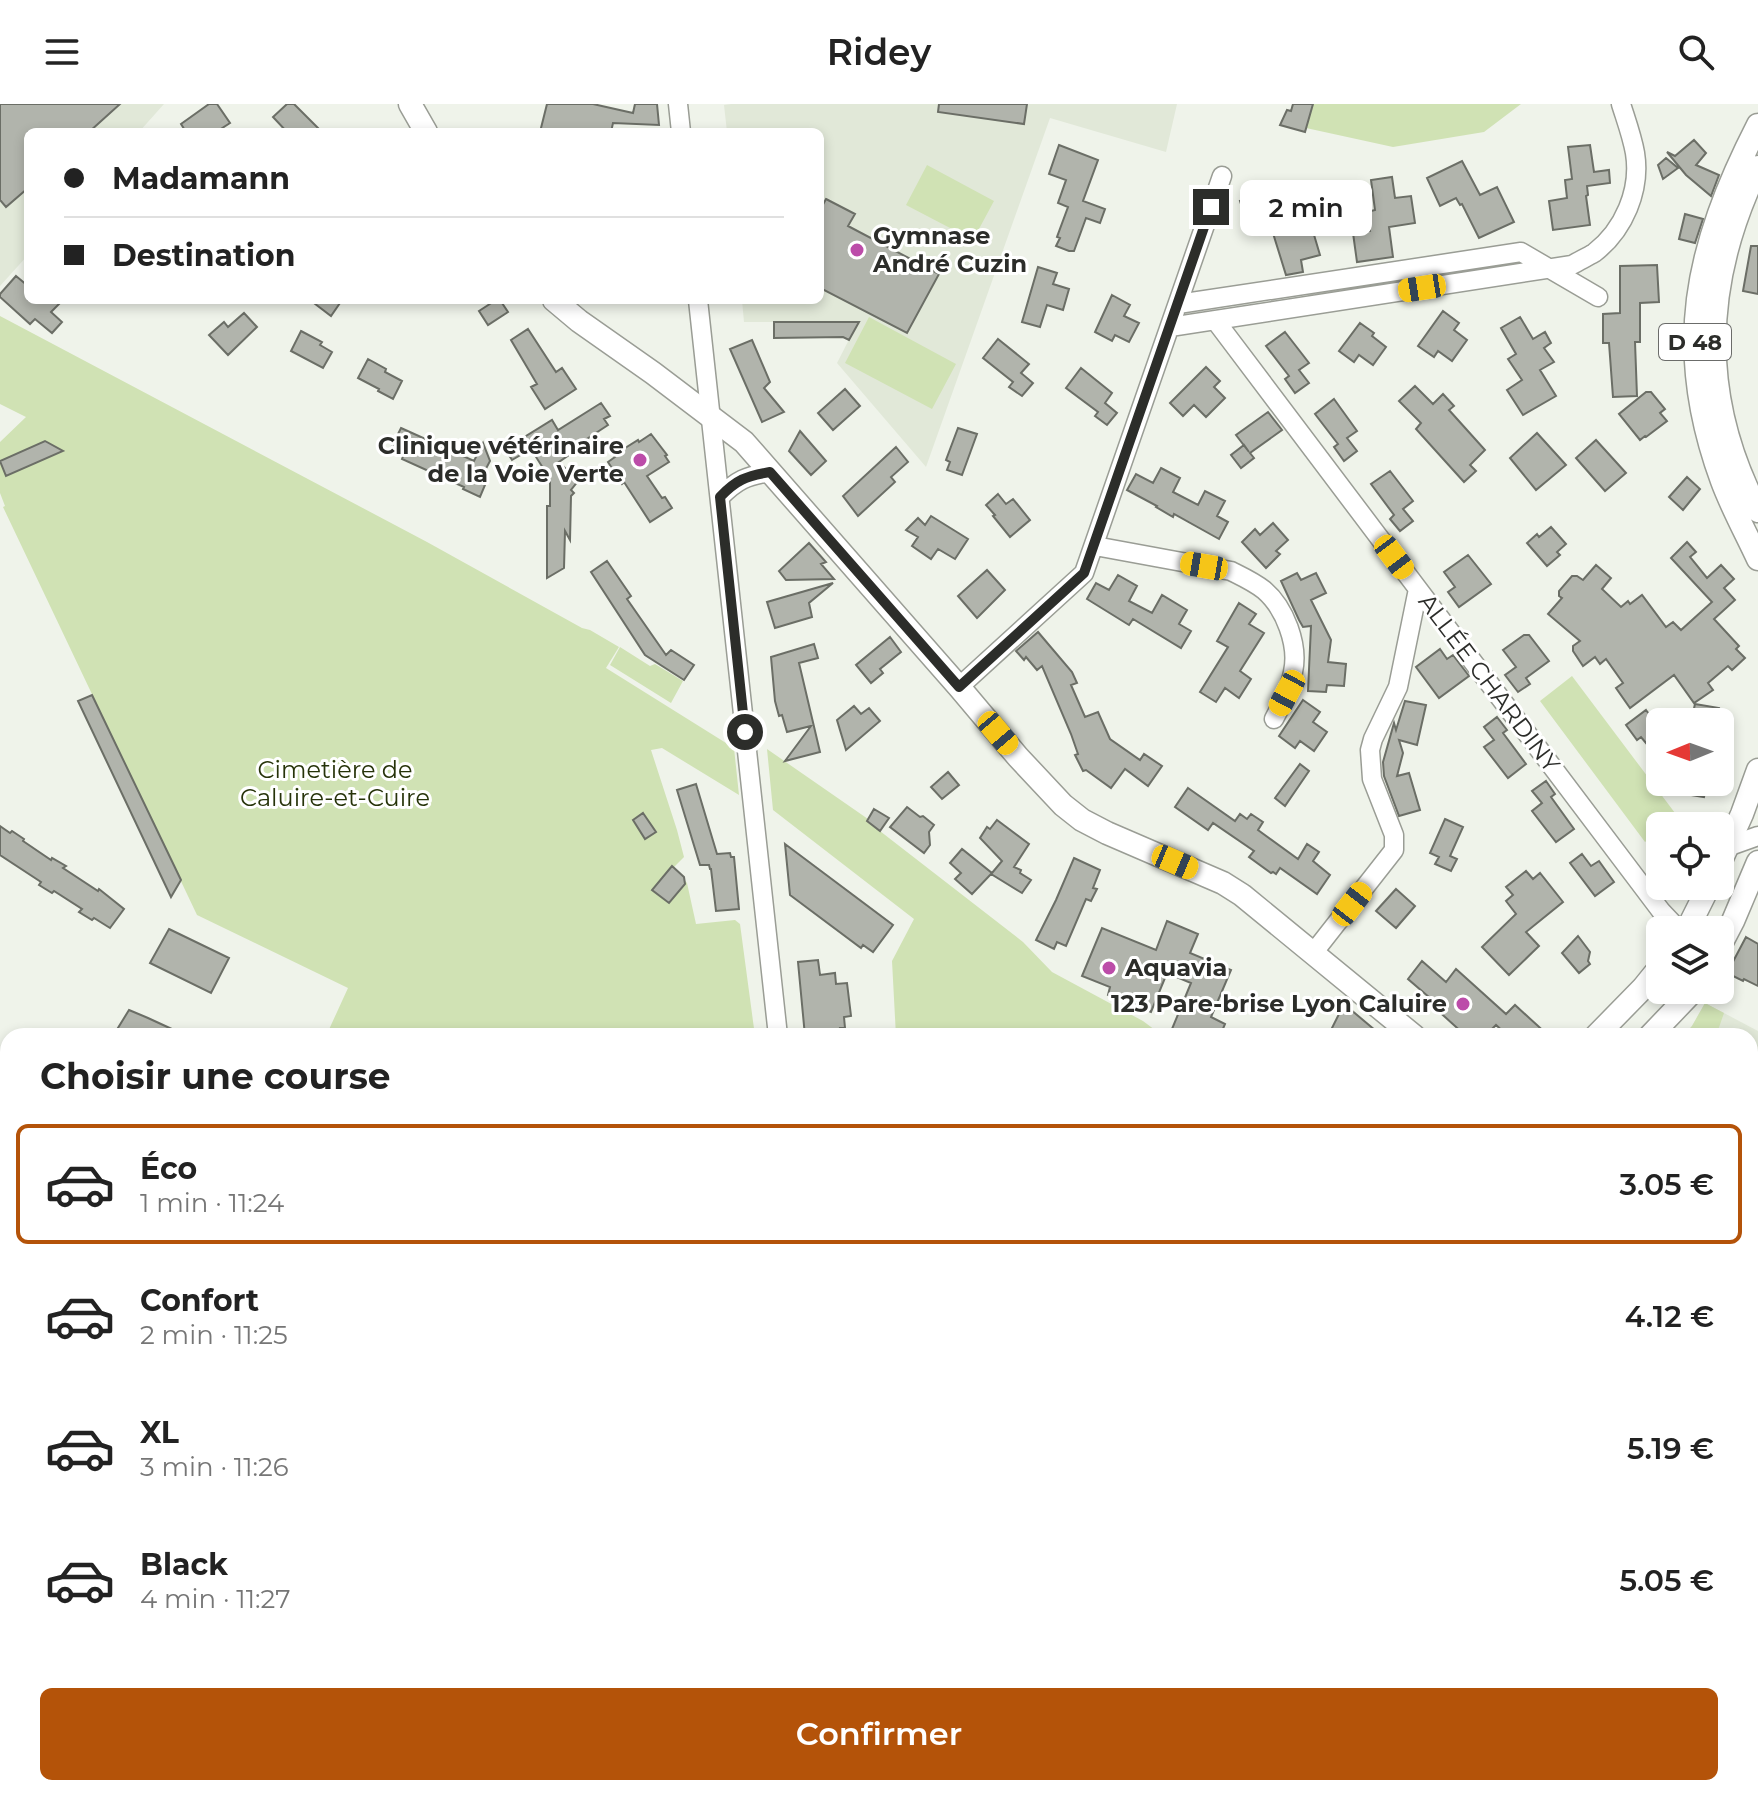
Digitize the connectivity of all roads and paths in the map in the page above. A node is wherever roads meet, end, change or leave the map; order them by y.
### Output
1 (410, 104) edge
2 (678, 104) edge
3 (1621, 104) edge
4 (1758, 125) edge
5 (424, 128) edge
6 (681, 128) edge
7 (1758, 167) edge
8 (1222, 176) dead end
9 (1549, 269) junction
10 (1598, 297) dead end
11 (559, 304) edge
12 (698, 304) edge
13 (1178, 304) junction
14 (1215, 320) junction
15 (1170, 327) junction
16 (711, 419) junction
17 (770, 472) junction
18 (720, 497) junction
19 (1758, 511) edge
20 (1095, 546) junction
21 (1758, 559) edge
22 (1418, 589) junction
23 (959, 687) junction
24 (1274, 719) dead end
25 (1758, 770) edge
26 (1734, 832) edge
27 (1758, 836) edge
28 (1734, 849) edge
29 (1757, 866) edge
30 (1666, 916) edge
31 (1734, 919) edge
32 (1314, 952) junction
33 (1646, 984) edge
34 (1681, 1004) edge
35 (777, 1028) edge
36 (1404, 1028) edge
37 (1604, 1028) edge
38 (1658, 1028) edge

1 - 5 main road
2 - 6 street
3 - 9 street
4 - 21 main road, D 48
7 - 19 main road, D 48
8 - 13 street
9 - 10 street
9 - 13 street
9 - 14 street
11 - 16 main road
12 - 16 street
13 - 15 street
14 - 15 street
14 - 22 street, ALLÉE CHARDINY
15 - 20 street
16 - 17 main road
16 - 18 street
17 - 18 street
17 - 23 main road
18 - 35 street
20 - 23 street
20 - 24 street
22 - 30 street, ALLÉE CHARDINY
22 - 32 street
23 - 32 main road
25 - 26 main road
27 - 28 street
29 - 31 main road
32 - 36 main road
33 - 37 main road
34 - 38 main road

